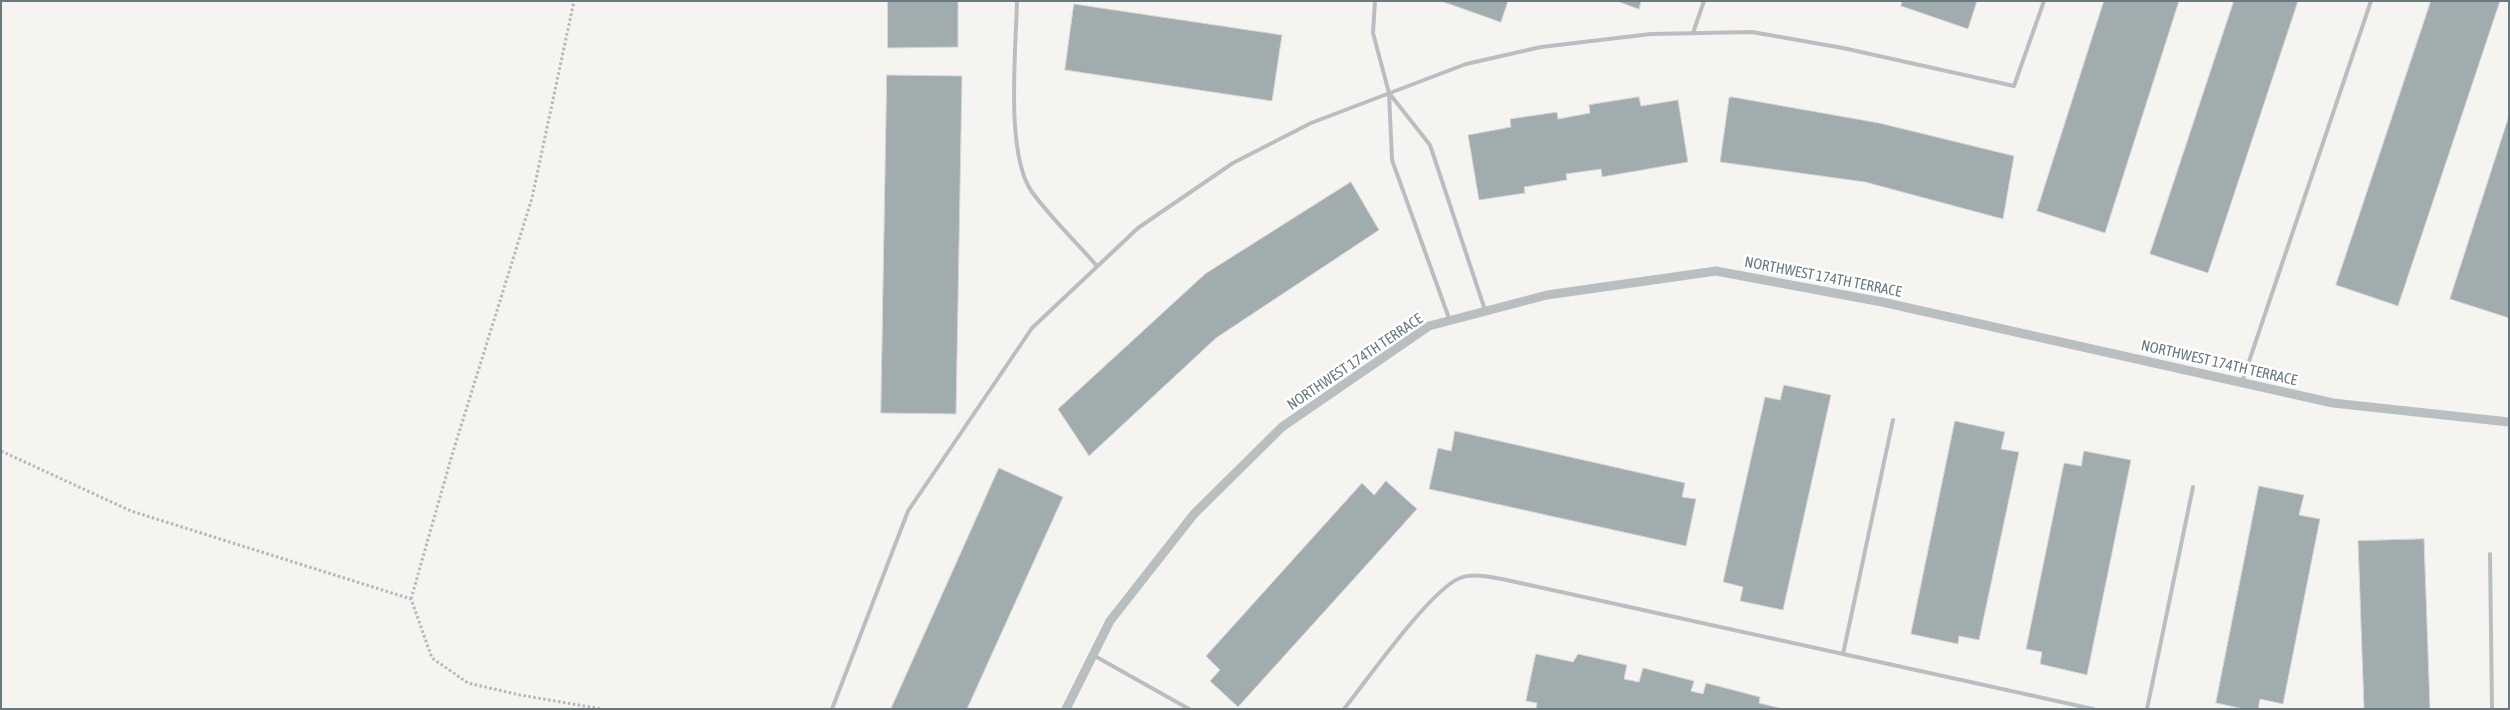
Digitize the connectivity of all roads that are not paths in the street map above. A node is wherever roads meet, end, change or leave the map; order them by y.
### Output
1 (1017, 1) edge
2 (1374, 1) edge
3 (1704, 1) edge
4 (2044, 1) edge
5 (2371, 1) edge
6 (1693, 33) junction
7 (1389, 93) junction
8 (1098, 266) junction
9 (1486, 311) junction
10 (1450, 321) junction
11 (2242, 382) junction
12 (1893, 420) dead end
13 (2509, 422) edge
14 (2193, 487) dead end
15 (2490, 554) dead end
16 (1843, 654) junction
17 (1093, 655) junction
18 (832, 709) edge
19 (1066, 709) edge
20 (1189, 709) edge
21 (1344, 709) edge
22 (2093, 709) edge
23 (2147, 709) edge
24 (2492, 709) edge

1 - 8 lane
2 - 7 lane
3 - 6 lane
4 - 6 lane
5 - 11 lane
6 - 7 lane
7 - 8 lane
7 - 9 lane
7 - 10 lane
8 - 18 lane
9 - 10 street, NORTHWEST 174TH TERRACE
9 - 11 street, NORTHWEST 174TH TERRACE
10 - 17 street, NORTHWEST 174TH TERRACE
11 - 13 street, NORTHWEST 174TH TERRACE
12 - 16 lane
14 - 23 lane
15 - 24 lane
16 - 21 lane
16 - 22 lane
17 - 19 street, NORTHWEST 174TH TERRACE
17 - 20 lane

